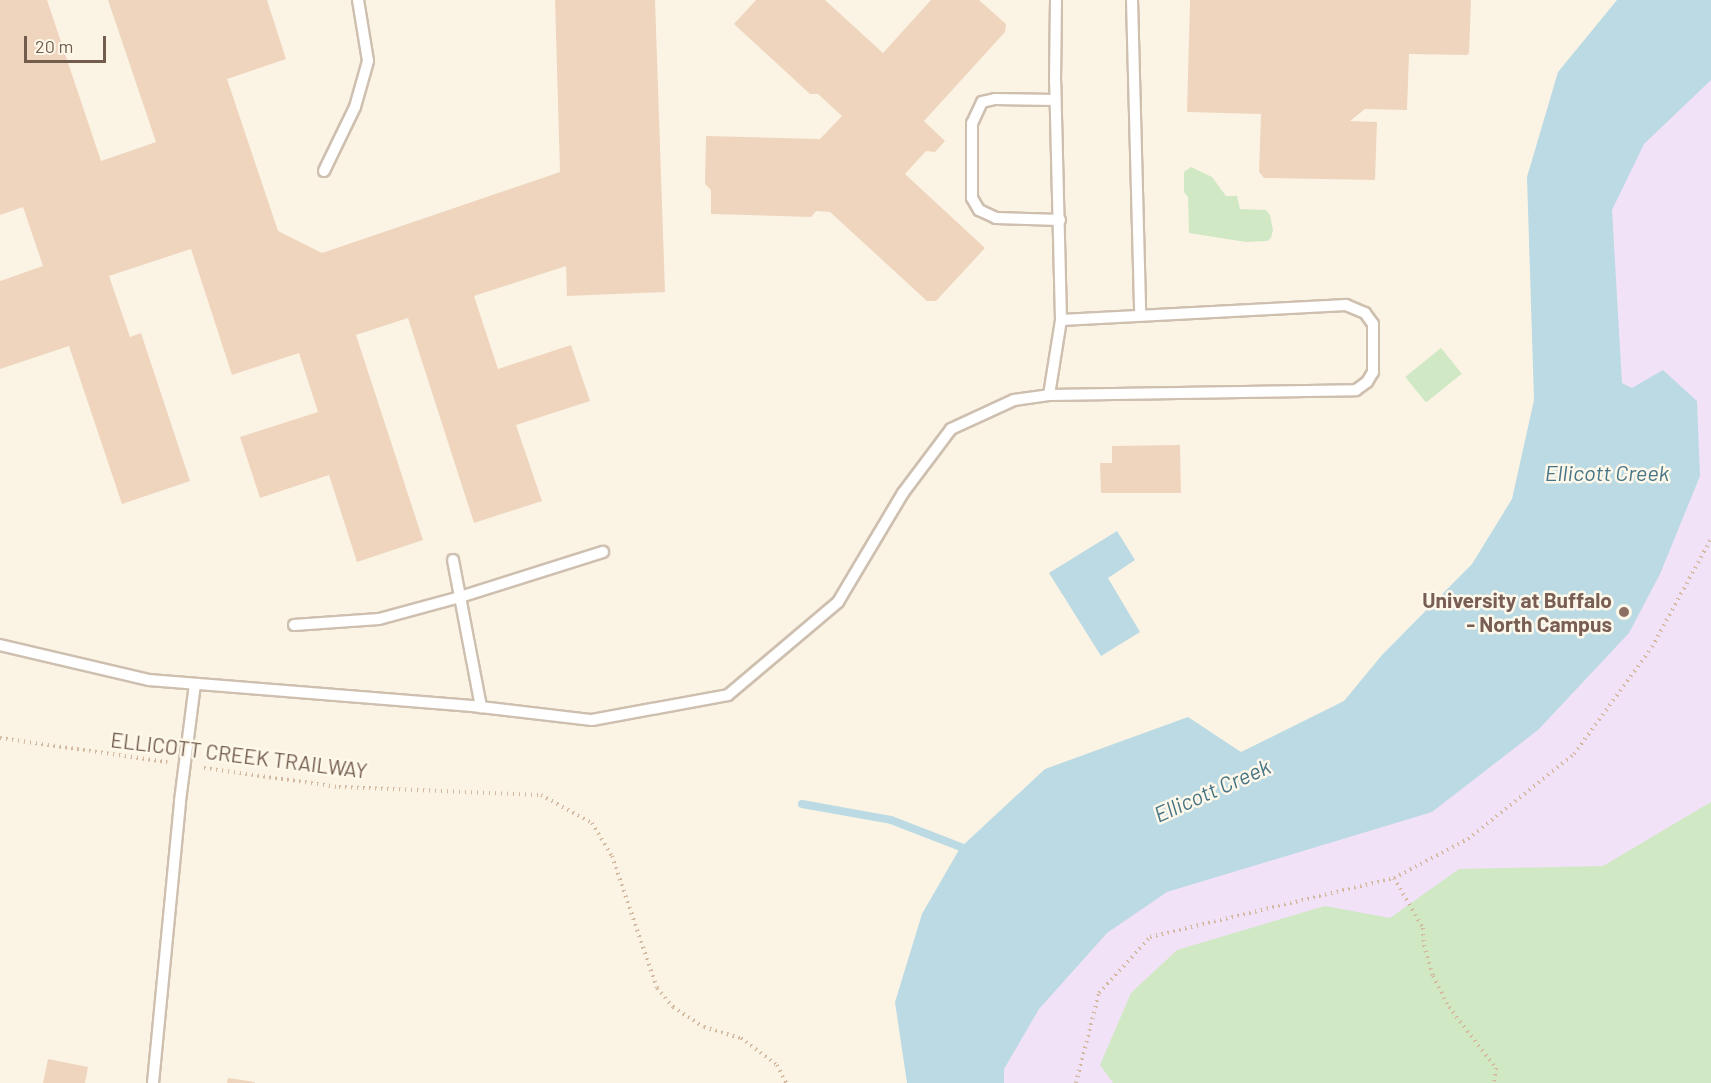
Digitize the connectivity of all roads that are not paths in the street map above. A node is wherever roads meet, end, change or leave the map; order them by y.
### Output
1 (358, 0) edge
2 (1056, 0) edge
3 (1132, 0) edge
4 (1056, 100) junction
5 (324, 171) dead end
6 (1060, 220) junction
7 (1140, 315) junction
8 (1061, 320) junction
9 (1049, 395) junction
10 (603, 552) dead end
11 (453, 560) dead end
12 (460, 597) junction
13 (294, 625) dead end
14 (0, 645) edge
15 (195, 684) junction
16 (481, 707) junction
17 (153, 1083) edge

1 - 5 lane
2 - 4 lane
3 - 7 lane
4 - 6 lane
4 - 6 lane
6 - 8 lane
7 - 8 lane
7 - 9 lane
8 - 9 lane
9 - 16 lane
10 - 12 lane
11 - 12 lane
12 - 13 lane
12 - 16 lane
14 - 15 lane
15 - 16 lane
15 - 17 lane

